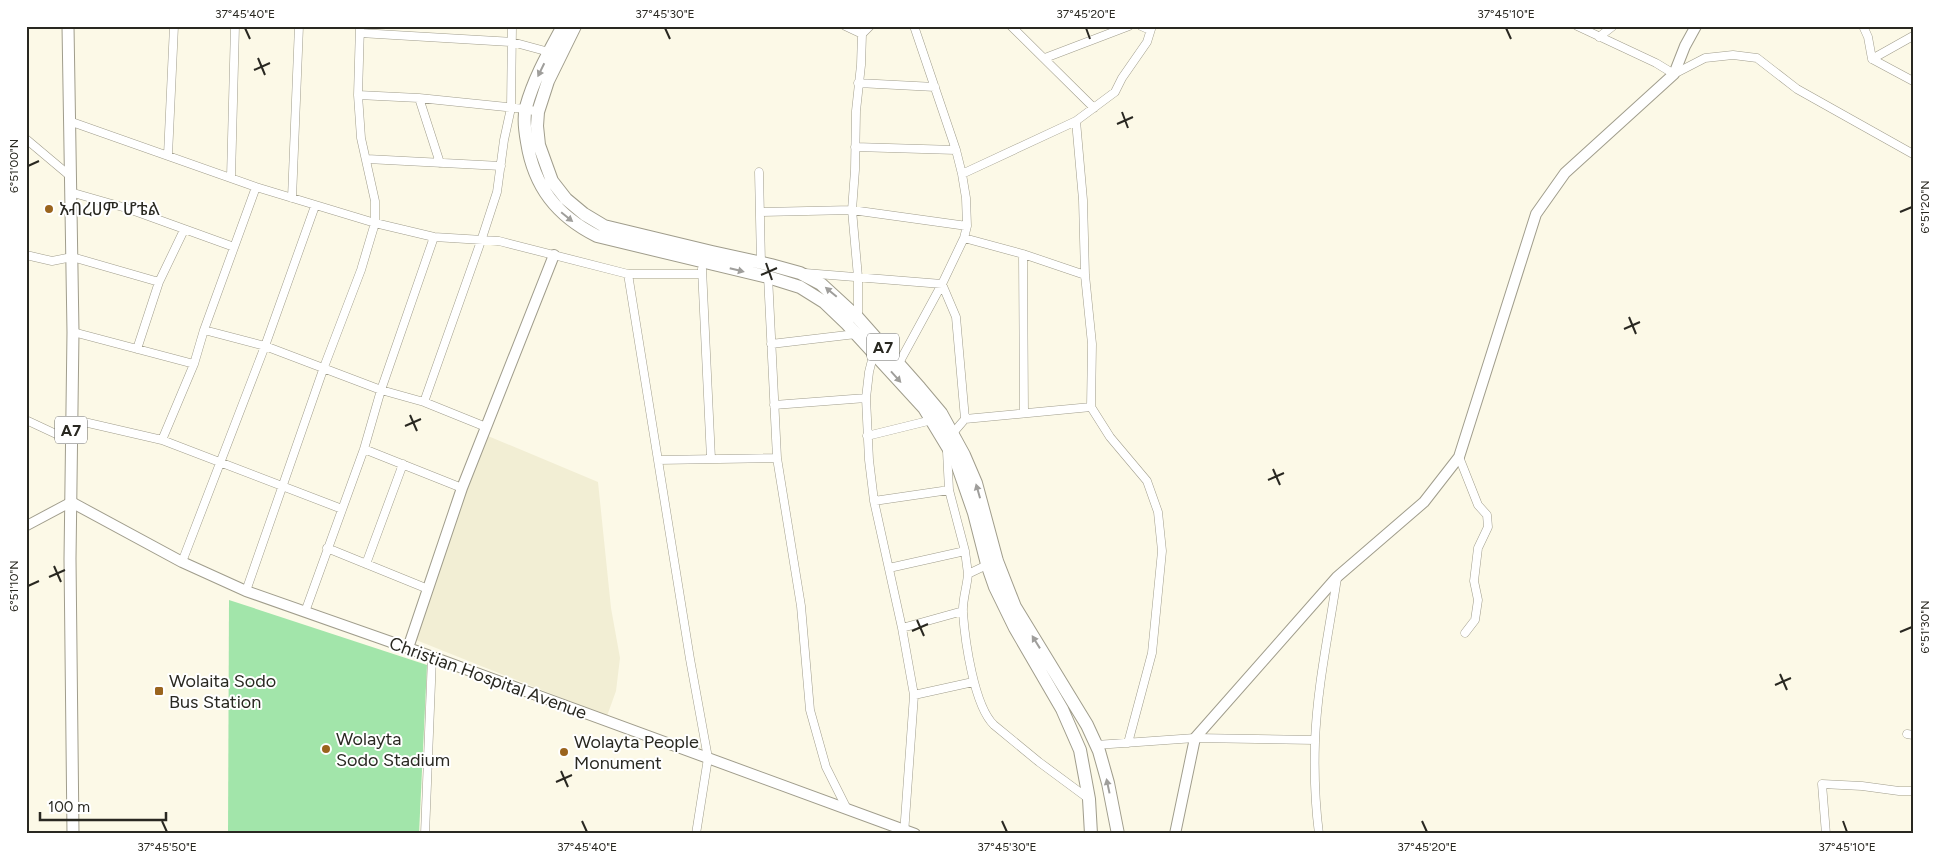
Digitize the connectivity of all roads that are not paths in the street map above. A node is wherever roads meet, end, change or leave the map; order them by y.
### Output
1 (68, 26) edge
2 (174, 26) edge
3 (236, 26) edge
4 (299, 26) edge
5 (512, 26) edge
6 (562, 26) edge
7 (575, 26) edge
8 (845, 26) edge
9 (870, 26) edge
10 (914, 26) edge
11 (1011, 26) edge
12 (1129, 26) edge
13 (1141, 26) edge
14 (1577, 26) edge
15 (1613, 26) edge
16 (1696, 26) edge
17 (1863, 26) edge
18 (1151, 28) edge
19 (360, 30) edge
20 (862, 34) junction
21 (1599, 36) junction
22 (1913, 36) edge
23 (512, 42) junction
24 (549, 52) junction
25 (1045, 58) junction
26 (1872, 59) junction
27 (1674, 74) junction
28 (1913, 81) edge
29 (858, 83) junction
30 (935, 88) junction
31 (358, 95) junction
32 (419, 98) junction
33 (511, 108) junction
34 (1094, 108) junction
35 (532, 111) junction
36 (69, 121) junction
37 (1076, 121) junction
38 (26, 139) edge
39 (855, 147) junction
40 (956, 150) junction
41 (1913, 154) edge
42 (168, 155) junction
43 (367, 159) junction
44 (440, 163) junction
45 (501, 166) junction
46 (759, 172) dead end
47 (962, 174) junction
48 (70, 176) junction
49 (231, 178) junction
50 (256, 187) junction
51 (70, 192) junction
52 (292, 198) junction
53 (315, 206) junction
54 (852, 210) junction
55 (760, 212) junction
56 (374, 223) junction
57 (966, 226) junction
58 (184, 230) junction
59 (434, 237) junction
60 (964, 238) junction
61 (481, 241) junction
62 (234, 247) junction
63 (1023, 254) junction
64 (26, 255) edge
65 (554, 255) junction
66 (72, 257) junction
67 (702, 268) junction
68 (766, 268) junction
69 (800, 273) junction
70 (628, 274) junction
71 (1085, 275) junction
72 (858, 277) junction
73 (160, 282) junction
74 (942, 284) junction
75 (858, 318) junction
76 (204, 330) junction
77 (73, 332) junction
78 (856, 334) junction
79 (771, 344) junction
80 (265, 346) junction
81 (137, 349) junction
82 (878, 349) junction
83 (898, 363) junction
84 (194, 364) junction
85 (324, 367) junction
86 (381, 390) junction
87 (866, 398) junction
88 (424, 402) junction
89 (774, 405) junction
90 (1091, 407) junction
91 (1024, 413) junction
92 (71, 419) junction
93 (965, 419) junction
94 (26, 420) edge
95 (932, 420) junction
96 (486, 427) junction
97 (953, 433) junction
98 (867, 436) junction
99 (162, 440) junction
100 (71, 441) junction
101 (947, 445) junction
102 (364, 449) junction
103 (1459, 457) junction
104 (777, 458) junction
105 (711, 459) junction
106 (658, 460) junction
107 (220, 462) junction
108 (403, 464) junction
109 (283, 486) junction
110 (462, 488) junction
111 (949, 490) junction
112 (874, 501) junction
113 (71, 502) junction
114 (342, 509) junction
115 (26, 526) edge
116 (327, 548) junction
117 (964, 551) junction
118 (182, 562) junction
119 (992, 563) junction
120 (366, 564) junction
121 (889, 568) junction
122 (968, 574) junction
123 (1337, 577) junction
124 (428, 589) junction
125 (246, 590) junction
126 (962, 611) junction
127 (305, 612) junction
128 (902, 628) junction
129 (1465, 633) dead end
130 (408, 648) junction
131 (432, 657) junction
132 (974, 682) junction
133 (914, 695) junction
134 (1195, 738) junction
135 (1315, 740) junction
136 (1128, 743) junction
137 (1096, 745) junction
138 (708, 758) junction
139 (1913, 790) edge
140 (1089, 799) junction
141 (847, 809) junction
142 (904, 832) edge
143 (73, 834) edge
144 (425, 834) edge
145 (696, 834) edge
146 (915, 834) edge
147 (1091, 834) edge
148 (1118, 834) edge
149 (1175, 834) edge
150 (1319, 834) edge
151 (1826, 834) edge

1 - 36 main road, A7
2 - 42 street
3 - 49 street
4 - 52 street
5 - 23 street
6 - 24 highway, A7
7 - 35 highway, A7
8 - 20 street
9 - 20 street
10 - 30 street
11 - 25 street
12 - 25 street
13 - 18 street
14 - 21 street
15 - 21 street
16 - 27 main road
17 - 26 street
18 - 34 street
19 - 23 street
19 - 31 street
20 - 29 street
21 - 27 street
22 - 26 street
23 - 24 street
23 - 33 street
24 -> 35 highway, A7
25 - 34 street
26 - 28 street
27 - 41 street
27 - 103 main road
29 - 30 street
29 - 39 street
30 - 40 street
31 - 32 street
31 - 43 street
32 - 33 street
32 - 44 street
33 - 35 street
33 - 45 street
34 - 37 street
35 -> 67 highway, A7
35 - 68 highway, A7
36 - 42 street
36 - 48 main road, A7
37 - 47 street
37 - 71 street
38 - 48 street
39 - 40 street
39 - 54 street
40 - 47 street
42 - 49 street
43 - 44 street
43 - 56 street
44 - 45 street
45 - 61 street
46 - 55 street
47 - 57 street
48 - 51 main road, A7
49 - 50 street
50 - 52 street
50 - 62 street
51 - 58 street
51 - 66 main road, A7
52 - 53 street
53 - 56 street
53 - 80 street
54 - 55 street
54 - 57 street
54 - 72 street
55 - 68 street
56 - 59 street
56 - 85 street
57 - 60 street
58 - 62 street
58 - 73 street
59 - 61 street
59 - 86 street
60 - 63 street
60 - 74 street
61 - 65 street
61 - 88 street
62 - 76 street
63 - 71 street
63 - 91 street
64 - 66 street
65 - 70 street
65 - 96 main road
66 - 73 street
66 - 77 main road, A7
67 -> 68 highway, A7
67 - 70 street
67 - 105 street
68 - 69 highway, A7
68 - 78 highway, A7
68 - 79 street
69 - 72 street
75 -> 69 highway, A7
70 - 106 street
71 - 90 street
72 - 74 street
72 - 75 street
73 - 81 street
74 - 83 street
74 - 93 street
75 - 82 highway, A7
76 - 80 street
76 - 84 street
77 - 81 street
77 - 92 main road, A7
78 - 79 street
78 - 82 highway, A7
79 - 89 street
80 - 85 street
80 - 107 street
81 - 84 street
82 - 83 highway, A7
82 - 87 street
82 -> 95 highway, A7
83 - 97 highway, A7
84 - 99 street
85 - 86 street
85 - 109 street
86 - 88 street
86 - 102 street
87 - 89 street
87 - 98 street
88 - 96 street
89 - 104 street
90 - 91 street
90 - 136 street
91 - 93 street
92 - 99 street
92 - 100 main road, A7
93 - 97 street
94 - 100 street
95 - 98 street
95 - 101 highway, A7
96 - 110 main road
119 -> 97 highway, A7
98 - 112 street
99 - 107 street
100 - 113 main road, A7
101 - 111 street
101 - 119 highway, A7
102 - 108 street
102 - 114 street
103 - 123 main road
103 - 129 street
104 - 105 street
104 - 141 street
105 - 106 street
106 - 138 street
107 - 109 street
107 - 118 street
108 - 110 street
108 - 120 street
109 - 114 street
109 - 125 street
110 - 124 main road
111 - 112 street
111 - 117 street
112 - 121 street
113 - 115 street
113 - 118 main road, Christian Hospital Avenue
113 - 143 main road, A7
114 - 116 street
116 - 120 street
116 - 127 street
117 - 121 street
117 - 122 street
118 - 125 main road, Christian Hospital Avenue
119 - 122 street
137 -> 119 highway, A7
119 - 140 highway, A7
120 - 124 street
121 - 128 street
122 - 126 street
123 - 134 main road
123 - 135 street
124 - 130 main road
125 - 127 main road, Christian Hospital Avenue
126 - 128 street
126 - 132 street
127 - 130 main road, Christian Hospital Avenue
128 - 133 street
130 - 131 main road, Christian Hospital Avenue
131 - 138 main road, Christian Hospital Avenue
131 - 144 street
132 - 133 street
132 - 140 street
133 - 142 street
134 - 135 street
134 - 136 street
134 - 149 main road
135 - 150 street
136 - 137 street
148 -> 137 highway, A7
138 - 141 main road, Christian Hospital Avenue
138 - 145 street
139 - 151 street
140 - 147 highway, A7
141 - 142 main road, Christian Hospital Avenue
142 - 146 main road, Christian Hospital Avenue

